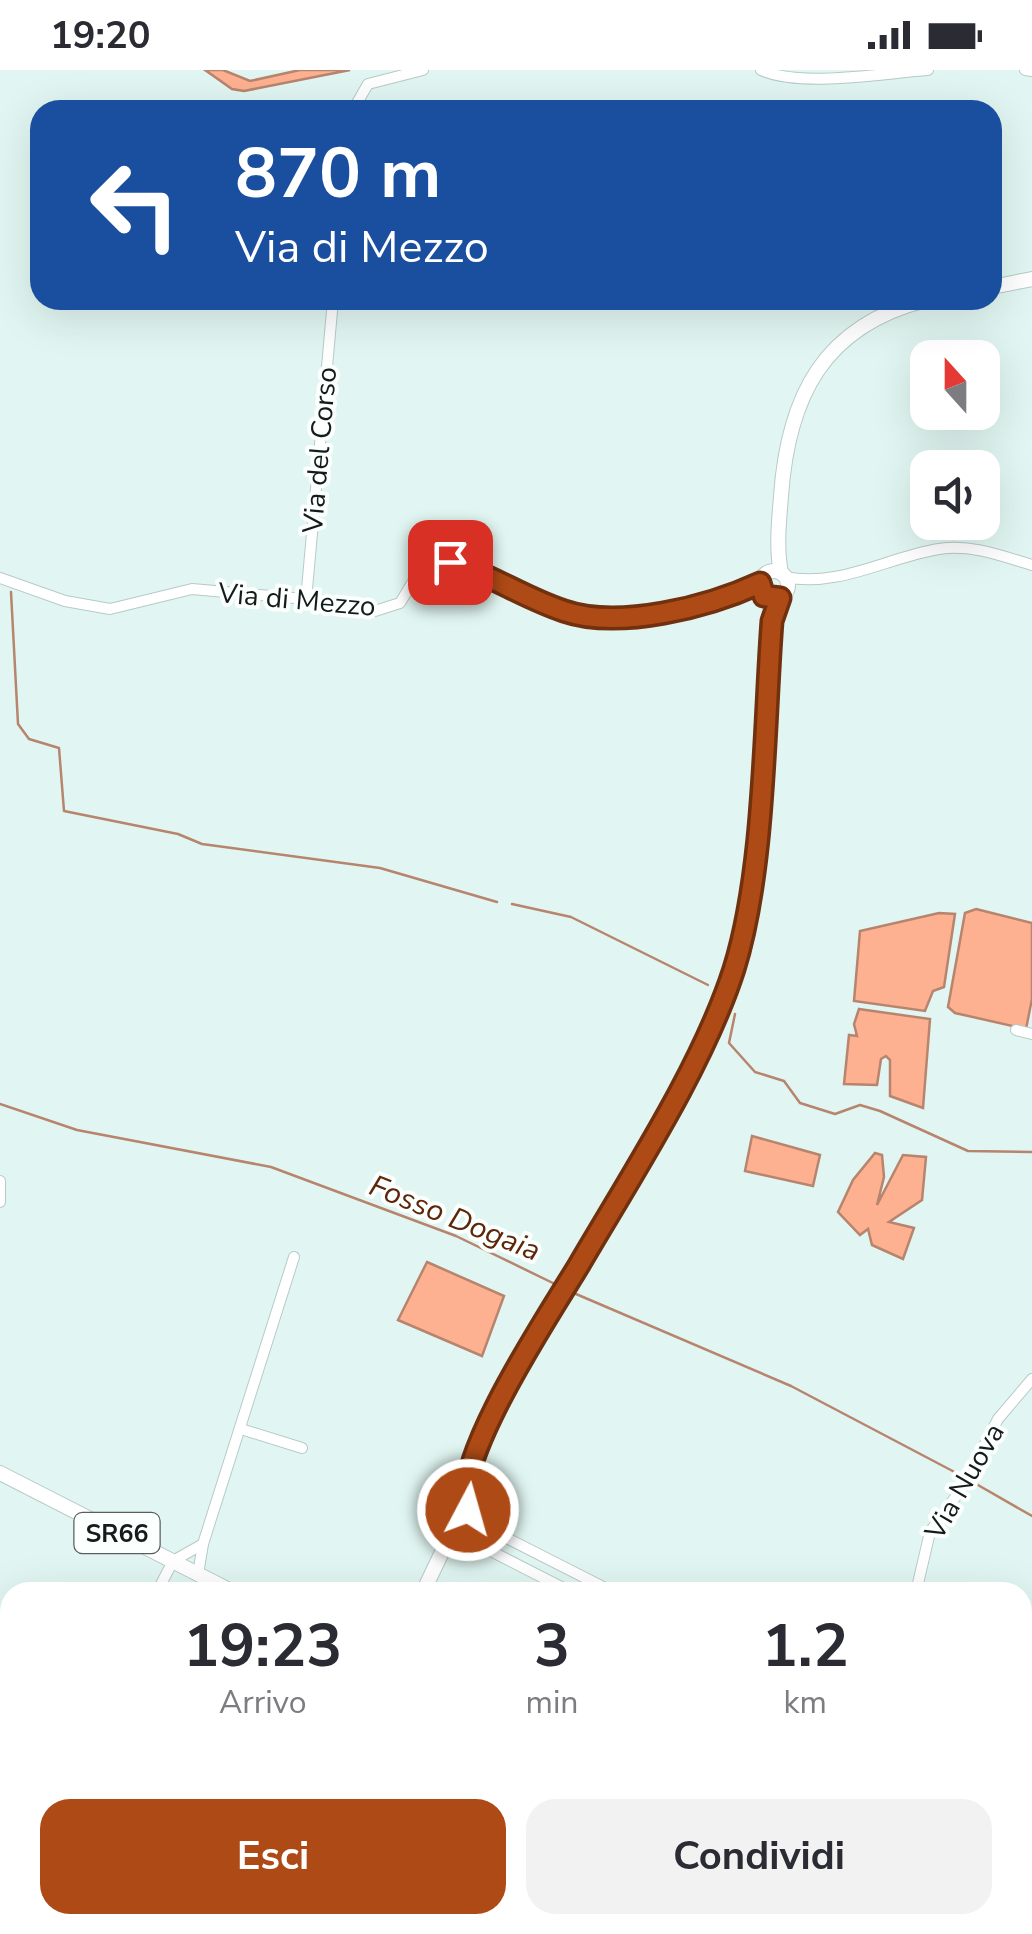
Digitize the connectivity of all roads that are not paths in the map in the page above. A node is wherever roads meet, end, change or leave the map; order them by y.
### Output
1 (423, 70) edge
2 (761, 70) edge
3 (928, 70) edge
4 (359, 100) edge
5 (1032, 279) edge
6 (1002, 285) edge
7 (332, 310) edge
8 (896, 310) edge
9 (1032, 566) edge
10 (0, 578) edge
11 (771, 586) junction
12 (306, 600) junction
13 (1016, 1030) dead end
14 (1032, 1034) edge
15 (0, 1182) edge
16 (0, 1202) edge
17 (294, 1257) dead end
18 (1032, 1378) edge
19 (241, 1429) junction
20 (302, 1448) dead end
21 (0, 1473) edge
22 (457, 1514) junction
23 (198, 1547) junction
24 (485, 1548) dead end
25 (546, 1559) junction
26 (173, 1561) junction
27 (194, 1572) junction
28 (538, 1576) junction
29 (163, 1582) edge
30 (214, 1582) edge
31 (428, 1582) edge
32 (550, 1582) edge
33 (593, 1582) edge
34 (918, 1582) edge

1 - 4 street
2 - 3 street
5 - 6 main road
7 - 12 street, Via del Corso
8 - 11 main road
9 - 11 street
10 - 12 street, Via di Mezzo
11 - 12 street, Via di Mezzo
11 - 22 main road
13 - 14 street
15 - 16 street
17 - 19 street
18 - 34 street, Via Nuova
19 - 20 street
19 - 23 street
21 - 26 main road, SR66
22 - 25 street
22 - 31 main road
23 - 26 street
23 - 27 street
24 - 28 street
25 - 28 street
25 - 33 street
26 - 27 main road, SR66
26 - 29 street
27 - 30 main road, SR66
28 - 32 street

